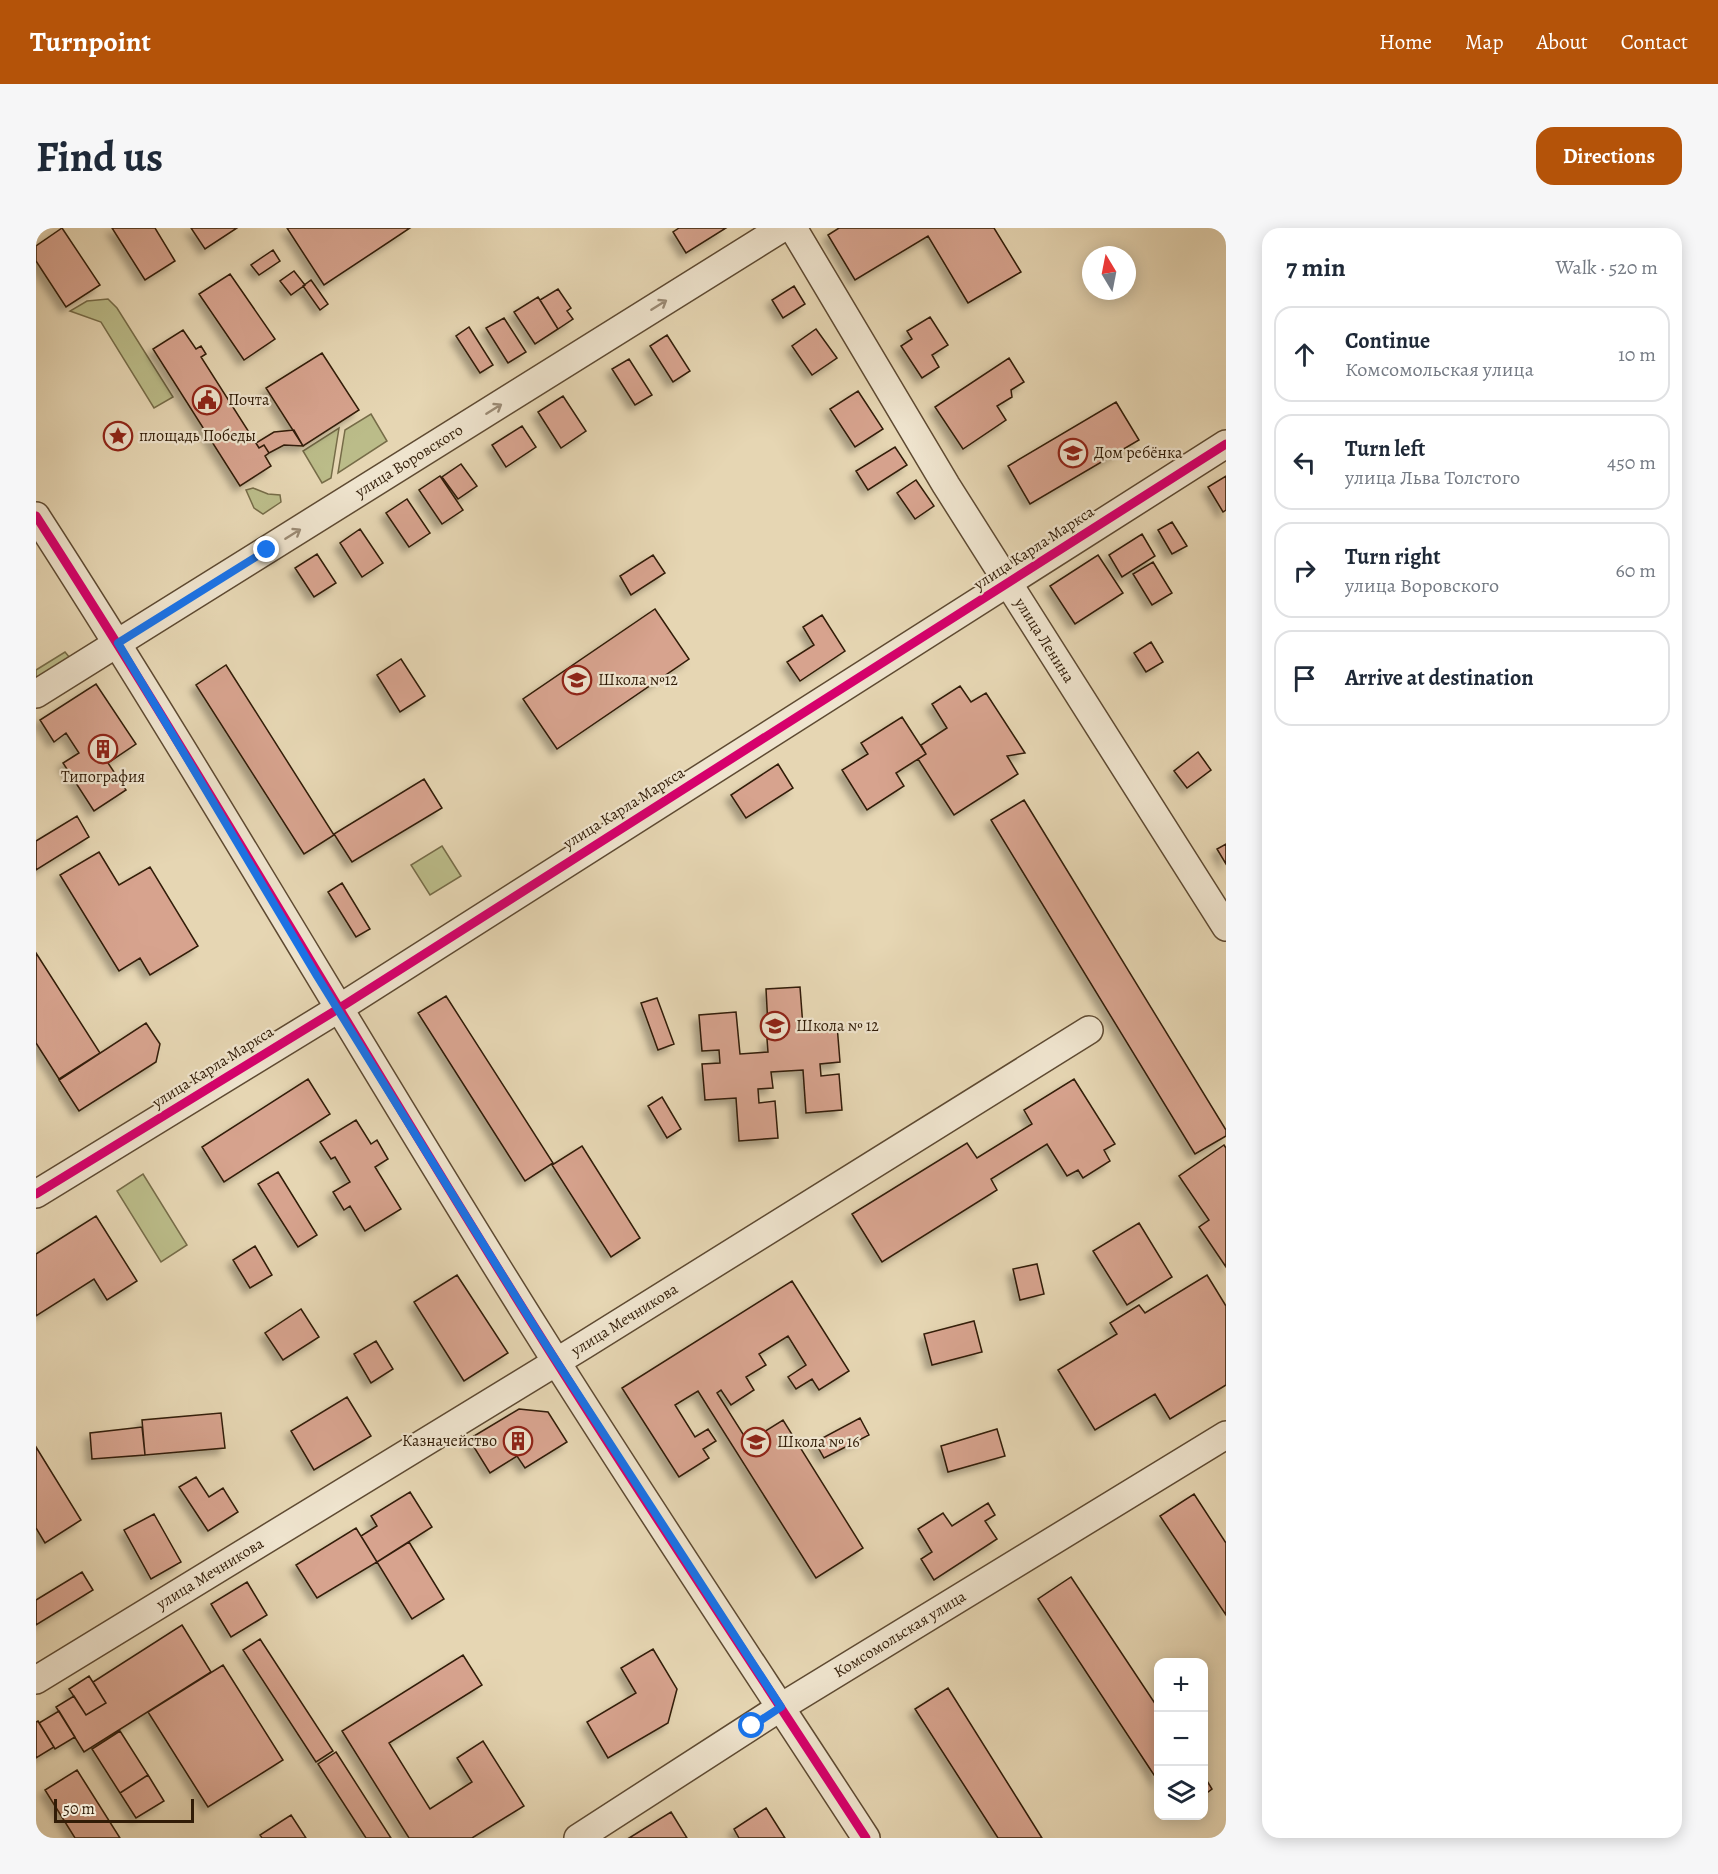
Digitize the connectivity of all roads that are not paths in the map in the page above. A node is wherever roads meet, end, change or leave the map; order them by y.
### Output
1 (782, 228) edge
2 (793, 228) edge
3 (1226, 444) edge
4 (36, 516) edge
5 (1007, 583) junction
6 (118, 643) junction
7 (36, 694) edge
8 (1226, 927) edge
9 (338, 1009) junction
10 (1089, 1030) dead end
11 (36, 1194) edge
12 (557, 1362) junction
13 (1226, 1435) edge
14 (36, 1680) edge
15 (781, 1707) junction
16 (578, 1838) edge
17 (866, 1838) edge

6 -> 1 street, улица Воровского
2 - 5 street, улица Ленина
3 - 5 street, улица Карла Маркса
4 - 6 street
5 - 8 street, улица Ленина
5 - 9 street, улица Карла Маркса
6 - 7 street, улица Воровского
6 - 9 street
9 - 11 street, улица Карла Маркса
9 - 12 street
10 - 12 street, улица Мечникова
12 - 14 street, улица Мечникова
12 - 15 street
13 - 15 street, Комсомольская улица
15 - 16 street, Комсомольская улица
15 - 17 street

